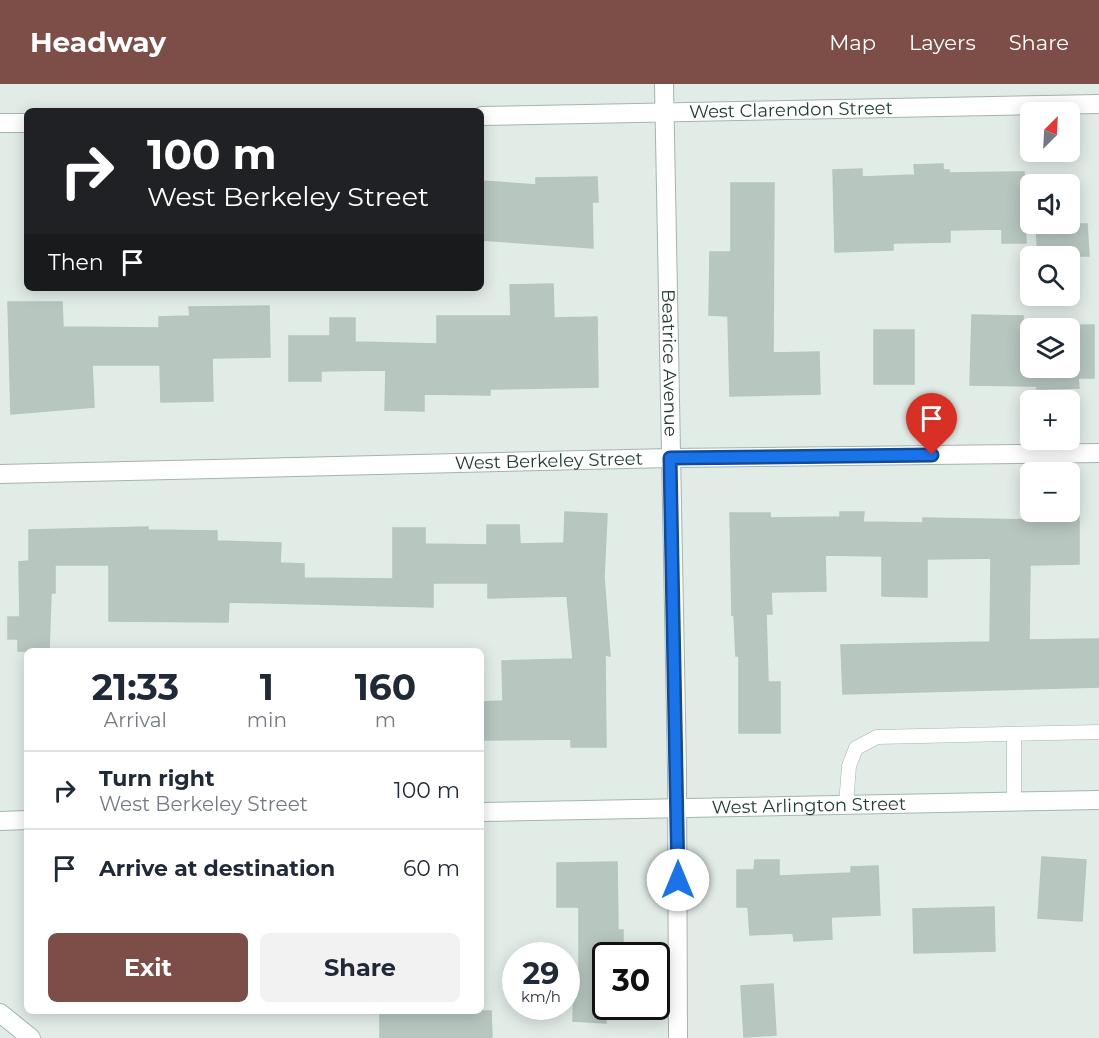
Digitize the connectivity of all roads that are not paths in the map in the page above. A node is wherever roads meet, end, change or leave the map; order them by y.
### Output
1 (664, 84) edge
2 (1099, 104) edge
3 (664, 113) junction
4 (484, 116) edge
5 (0, 123) edge
6 (24, 123) edge
7 (1099, 453) edge
8 (670, 458) junction
9 (0, 474) edge
10 (1099, 732) edge
11 (1014, 734) junction
12 (1099, 800) edge
13 (1014, 802) junction
14 (846, 805) junction
15 (677, 808) junction
16 (484, 812) edge
17 (24, 820) edge
18 (0, 821) edge
19 (0, 1013) edge
20 (31, 1038) edge
21 (678, 1038) edge

1 - 3 street, Beatrice Avenue
2 - 3 street, West Clarendon Street
3 - 4 street, West Clarendon Street
3 - 8 street, Beatrice Avenue
5 - 6 street
7 - 8 street, West Berkeley Street
8 - 9 street, West Berkeley Street
8 - 15 street, Beatrice Avenue
10 - 11 lane
11 - 13 lane
11 - 14 lane
12 - 13 street, West Arlington Street
13 - 14 street, West Arlington Street
14 - 15 street, West Arlington Street
15 - 16 street, West Arlington Street
15 - 21 street, Beatrice Avenue
17 - 18 street
19 - 20 street

